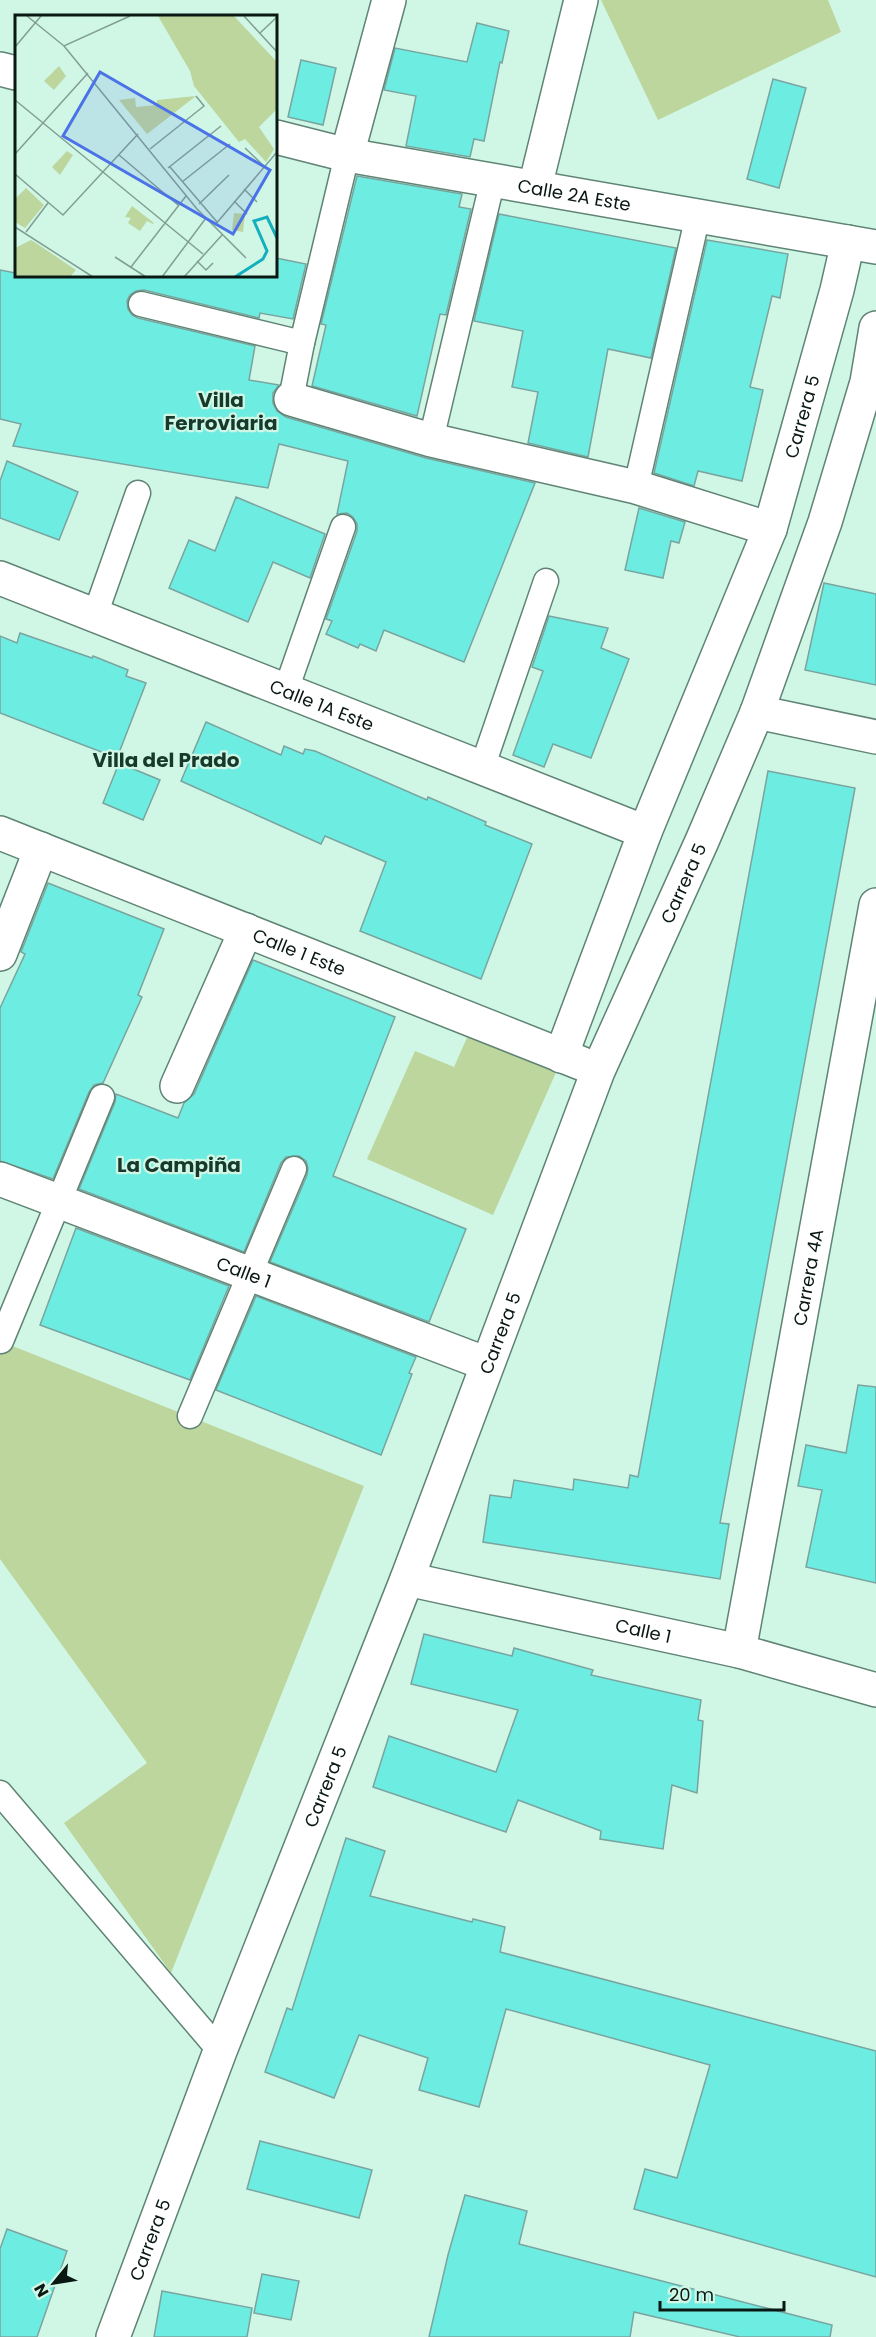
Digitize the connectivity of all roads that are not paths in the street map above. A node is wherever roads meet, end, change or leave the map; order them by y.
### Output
1 (389, 0) edge
2 (581, 0) edge
3 (0, 69) edge
4 (15, 73) edge
5 (278, 138) edge
6 (347, 155) junction
7 (493, 179) junction
8 (535, 187) junction
9 (698, 215) junction
10 (862, 245) edge
11 (141, 304) dead end
12 (876, 328) edge
13 (302, 343) junction
14 (872, 383) edge
15 (291, 399) joint
16 (431, 440) junction
17 (636, 487) junction
18 (138, 493) dead end
19 (343, 527) dead end
20 (770, 530) junction
21 (0, 578) edge
22 (546, 581) dead end
23 (95, 615) junction
24 (286, 690) junction
25 (757, 712) junction
26 (876, 737) edge
27 (482, 768) junction
28 (645, 832) junction
29 (0, 833) edge
30 (41, 849) junction
31 (876, 905) edge
32 (246, 930) junction
33 (0, 954) edge
34 (561, 1056) junction
35 (598, 1071) junction
36 (177, 1086) dead end
37 (102, 1097) dead end
38 (294, 1169) dead end
39 (0, 1179) edge
40 (58, 1203) junction
41 (249, 1274) junction
42 (1, 1341) edge
43 (487, 1364) junction
44 (190, 1416) dead end
45 (407, 1579) junction
46 (739, 1651) junction
47 (876, 1690) edge
48 (0, 1793) edge
49 (220, 2051) junction
50 (112, 2337) edge

1 - 6 street
2 - 8 street
3 - 4 street
5 - 6 street, Calle 2A Este
6 - 7 street, Calle 2A Este
6 - 13 lane
7 - 8 street, Calle 2A Este
7 - 16 lane
8 - 9 street, Calle 2A Este
9 - 10 street, Calle 2A Este
9 - 17 lane
10 - 20 street, Carrera 5
11 - 13 lane
12 - 14 street, Carrera 5
13 - 15 lane
14 - 25 street, Carrera 5
15 - 16 street
16 - 17 street
17 - 20 street
18 - 23 lane
19 - 24 lane
20 - 28 street, Carrera 5
21 - 23 street, Calle 1A Este
22 - 27 lane
23 - 24 street, Calle 1A Este
24 - 27 street, Calle 1A Este
25 - 26 street
25 - 35 street, Carrera 5
27 - 28 street, Calle 1A Este
28 - 34 street, Carrera 5
29 - 30 street, Calle 1 Este
30 - 32 street, Calle 1 Este
30 - 33 street
31 - 46 street, Carrera 4A
32 - 34 street, Calle 1 Este
32 - 36 street
34 - 35 street, Calle 1 Este
35 - 43 street, Carrera 5
37 - 40 lane
38 - 41 lane
39 - 40 street, Calle 1
40 - 41 street, Calle 1
40 - 42 lane
41 - 43 street, Calle 1
41 - 44 lane
43 - 45 street, Carrera 5
45 - 46 street, Calle 1
45 - 49 street, Carrera 5
46 - 47 street, Calle 1
48 - 49 lane
49 - 50 street, Carrera 5

